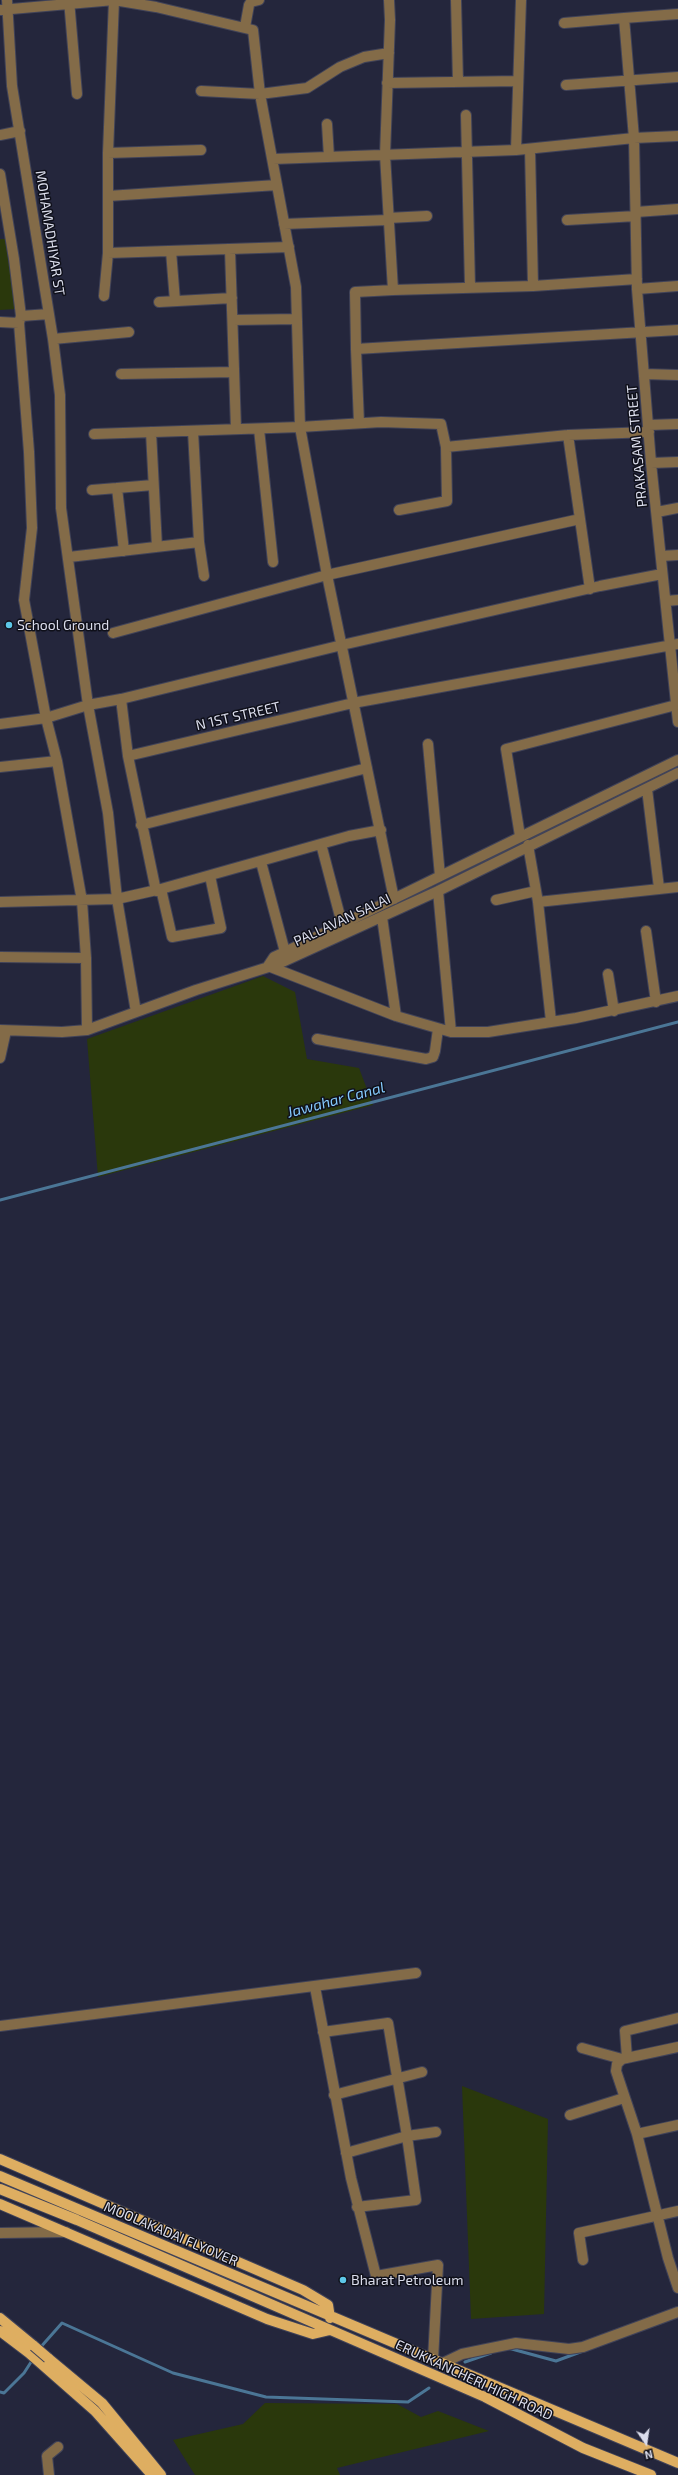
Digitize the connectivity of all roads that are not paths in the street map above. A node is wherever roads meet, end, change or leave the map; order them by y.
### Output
1 (114, 0) edge
2 (259, 0) edge
3 (389, 0) edge
4 (456, 0) edge
5 (520, 0) edge
6 (69, 2) edge
7 (156, 3) edge
8 (5, 7) edge
9 (678, 14) edge
10 (624, 18) junction
11 (564, 23) dead end
12 (245, 27) junction
13 (389, 53) junction
14 (678, 77) edge
15 (630, 79) junction
16 (518, 81) junction
17 (458, 82) junction
18 (387, 83) junction
19 (566, 85) dead end
20 (201, 91) dead end
21 (77, 94) dead end
22 (260, 94) junction
23 (466, 115) dead end
24 (327, 124) dead end
25 (20, 130) junction
26 (0, 135) edge
27 (678, 136) edge
28 (634, 138) junction
29 (530, 149) junction
30 (201, 150) dead end
31 (516, 150) junction
32 (108, 153) junction
33 (468, 153) junction
34 (385, 155) junction
35 (329, 157) junction
36 (273, 159) junction
37 (0, 174) edge
38 (278, 185) junction
39 (108, 196) junction
40 (3, 201) edge
41 (678, 209) edge
42 (636, 214) junction
43 (427, 216) dead end
44 (388, 219) junction
45 (567, 220) dead end
46 (284, 224) junction
47 (289, 247) junction
48 (230, 250) junction
49 (171, 251) junction
50 (108, 253) junction
51 (637, 284) junction
52 (533, 286) junction
53 (678, 286) edge
54 (470, 287) junction
55 (393, 290) junction
56 (104, 296) dead end
57 (232, 298) junction
58 (175, 301) junction
59 (159, 302) dead end
60 (49, 314) junction
61 (20, 319) junction
62 (297, 319) junction
63 (232, 320) junction
64 (0, 322) edge
65 (642, 330) junction
66 (678, 330) edge
67 (130, 332) dead end
68 (53, 339) junction
69 (356, 349) junction
70 (234, 372) junction
71 (121, 374) dead end
72 (644, 374) junction
73 (678, 375) edge
74 (359, 423) junction
75 (678, 424) edge
76 (300, 427) junction
77 (649, 428) junction
78 (236, 429) junction
79 (259, 429) junction
80 (193, 431) junction
81 (152, 432) junction
82 (94, 434) dead end
83 (568, 435) junction
84 (446, 447) junction
85 (678, 462) edge
86 (651, 463) junction
87 (153, 485) junction
88 (117, 488) junction
89 (92, 490) dead end
90 (678, 508) edge
91 (399, 510) dead end
92 (657, 512) junction
93 (580, 519) junction
94 (200, 542) junction
95 (157, 547) junction
96 (124, 550) junction
97 (678, 555) edge
98 (661, 556) junction
99 (69, 557) junction
100 (273, 562) dead end
101 (662, 574) junction
102 (327, 575) junction
103 (204, 576) dead end
104 (590, 589) junction
105 (678, 600) edge
106 (666, 601) junction
107 (113, 633) dead end
108 (675, 644) edge
109 (342, 645) junction
110 (676, 691) edge
111 (121, 699) junction
112 (353, 703) junction
113 (88, 705) junction
114 (676, 705) junction
115 (46, 718) junction
116 (678, 722) edge
117 (0, 724) edge
118 (428, 744) dead end
119 (128, 756) junction
120 (678, 760) edge
121 (57, 761) junction
122 (0, 767) edge
123 (367, 768) junction
124 (678, 774) edge
125 (647, 789) junction
126 (141, 824) junction
127 (381, 830) junction
128 (520, 836) junction
129 (322, 844) junction
130 (528, 845) junction
131 (261, 862) junction
132 (210, 876) junction
133 (440, 876) junction
134 (678, 887) edge
135 (659, 888) junction
136 (158, 890) junction
137 (438, 891) junction
138 (536, 891) junction
139 (117, 899) junction
140 (394, 899) junction
141 (496, 900) dead end
142 (82, 901) junction
143 (0, 902) edge
144 (538, 902) junction
145 (382, 917) junction
146 (342, 924) junction
147 (646, 931) dead end
148 (285, 952) junction
149 (0, 957) edge
150 (86, 958) junction
151 (268, 966) junction
152 (608, 974) dead end
153 (678, 996) edge
154 (656, 1002) junction
155 (614, 1011) junction
156 (136, 1012) junction
157 (396, 1016) junction
158 (551, 1021) junction
159 (438, 1029) junction
160 (3, 1030) edge
161 (87, 1030) junction
162 (451, 1032) junction
163 (317, 1039) dead end
164 (0, 1058) edge
165 (416, 1973) dead end
166 (315, 1987) junction
167 (678, 2018) edge
168 (0, 2026) edge
169 (323, 2032) junction
170 (678, 2047) edge
171 (582, 2048) dead end
172 (625, 2058) junction
173 (422, 2072) dead end
174 (396, 2080) junction
175 (334, 2096) junction
176 (624, 2098) junction
177 (570, 2116) dead end
178 (678, 2125) edge
179 (436, 2132) dead end
180 (636, 2134) junction
181 (407, 2136) junction
182 (346, 2153) junction
183 (0, 2159) edge
184 (0, 2176) edge
185 (0, 2189) edge
186 (0, 2204) edge
187 (357, 2208) junction
188 (678, 2211) edge
189 (658, 2216) junction
190 (68, 2232) junction
191 (0, 2233) edge
192 (584, 2260) dead end
193 (678, 2288) edge
194 (678, 2312) edge
195 (0, 2318) edge
196 (330, 2318) junction
197 (330, 2330) junction
198 (0, 2331) edge
199 (31, 2349) junction
200 (45, 2361) junction
201 (437, 2362) junction
202 (58, 2447) dead end
203 (678, 2463) edge
204 (49, 2475) edge
205 (152, 2475) edge
206 (161, 2475) edge
207 (651, 2475) edge

1 - 6 street
1 - 7 street
1 - 32 street
2 - 12 street
3 - 13 street
4 - 17 street
5 - 16 street
6 - 8 street
6 - 21 street
7 - 12 street
8 - 25 street, MOHAMADHIYAR ST
9 - 10 street
10 - 11 street
10 - 15 street, PRAKASAM STREET
12 - 22 street
13 - 18 street
13 - 22 street
14 - 15 street
15 - 19 street
15 - 28 street, PRAKASAM STREET
16 - 17 street
16 - 31 street
17 - 18 street
18 - 34 street
20 - 22 street
22 - 36 street
23 - 33 street
24 - 35 street
25 - 26 street
25 - 60 street, MOHAMADHIYAR ST
27 - 28 street
28 - 29 street
28 - 42 street, PRAKASAM STREET
29 - 31 street
29 - 52 street
30 - 32 street
31 - 33 street
32 - 39 street
33 - 34 street
33 - 54 street
34 - 35 street
34 - 44 street
35 - 36 street
36 - 38 street
37 - 40 street
38 - 39 street
38 - 46 street
39 - 50 street
40 - 61 street
41 - 42 street
42 - 45 street
42 - 51 street, PRAKASAM STREET
43 - 44 street
44 - 46 street
44 - 55 street
46 - 47 street
47 - 48 street
47 - 62 street
48 - 49 street
48 - 57 street
49 - 50 street
49 - 58 street
50 - 56 street
51 - 52 street
51 - 53 street
51 - 65 street, PRAKASAM STREET
52 - 54 street
54 - 55 street
55 - 69 street
57 - 58 street
57 - 63 street
58 - 59 street
60 - 61 street
60 - 68 street, MOHAMADHIYAR ST
61 - 64 street
61 - 115 street
62 - 63 street
62 - 76 street
63 - 70 street
65 - 66 street
65 - 69 street
65 - 72 street, PRAKASAM STREET
67 - 68 street
68 - 99 street, MOHAMADHIYAR ST
69 - 74 street
70 - 71 street
70 - 78 street
72 - 73 street
72 - 77 street, PRAKASAM STREET
74 - 76 street
74 - 84 street
75 - 77 street
76 - 79 street
76 - 102 street
77 - 83 street
77 - 86 street, PRAKASAM STREET
78 - 79 street
78 - 80 street
79 - 100 street
80 - 81 street
80 - 94 street
81 - 82 street
81 - 87 street
83 - 84 street
83 - 93 street
84 - 91 street
85 - 86 street
86 - 92 street, PRAKASAM STREET
87 - 88 street
87 - 95 street
88 - 89 street
88 - 96 street
90 - 92 street
92 - 98 street, PRAKASAM STREET
93 - 102 street
93 - 104 street
94 - 95 street
94 - 103 street
95 - 96 street
96 - 99 street
97 - 98 street
98 - 101 street, PRAKASAM STREET
99 - 113 street, MOHAMADHIYAR ST
101 - 104 street
101 - 106 street, PRAKASAM STREET
102 - 107 street
102 - 109 street
104 - 109 street
105 - 106 street
106 - 108 street, PRAKASAM STREET
108 - 110 street, PRAKASAM STREET
108 - 112 street, N 1ST STREET
109 - 111 street
109 - 112 street
110 - 114 street, PRAKASAM STREET
111 - 113 street
111 - 119 street
112 - 119 street, N 1ST STREET
112 - 123 street
113 - 115 street
113 - 139 street, MOHAMADHIYAR ST
114 - 116 street, PRAKASAM STREET
114 - 128 street
115 - 117 street
115 - 121 street
118 - 133 street
119 - 126 street
120 - 128 street
121 - 122 street
121 - 142 street
123 - 126 street
123 - 127 street
124 - 125 street, PALLAVAN SALAI
125 - 130 street, PALLAVAN SALAI
125 - 135 street
126 - 136 street
127 - 129 street
127 - 140 street
128 - 133 street
129 - 131 street
129 - 146 street
130 - 137 street, PALLAVAN SALAI
130 - 138 street
131 - 132 street
131 - 148 street
132 - 136 street
132 - 136 street
133 - 140 street
134 - 135 street
135 - 144 street
136 - 139 street
137 - 145 street, PALLAVAN SALAI
137 - 162 street
138 - 141 street
138 - 144 street
139 - 142 street
139 - 156 street, MOHAMADHIYAR ST
140 - 146 street
142 - 143 street
142 - 150 street
144 - 158 street
145 - 151 street, PALLAVAN SALAI
145 - 157 street
146 - 148 street
147 - 154 street
148 - 151 street
149 - 150 street
150 - 161 street
151 - 156 street, PALLAVAN SALAI
151 - 157 street
152 - 155 street
153 - 154 street
154 - 155 street
155 - 158 street
156 - 161 street, PALLAVAN SALAI
157 - 159 street
158 - 162 street
159 - 162 street
159 - 163 street
160 - 161 street, PALLAVAN SALAI
160 - 164 street
165 - 166 street
166 - 168 street
166 - 169 street
167 - 172 street
169 - 174 street
169 - 175 street
170 - 172 street
171 - 172 street
172 - 176 street
173 - 174 street
174 - 175 street
174 - 181 street
175 - 182 street
176 - 177 street
176 - 180 street
178 - 180 street
179 - 181 street
180 - 189 street
181 - 182 street
181 - 187 street
182 - 187 street
183 - 196 main road
184 - 196 main road, MOOLAKADAI FLYOVER
185 - 197 main road, MOOLAKADAI FLYOVER
186 - 190 main road
187 - 201 street
188 - 189 street
189 - 192 street
189 - 193 street
190 - 191 street
190 - 197 main road
194 - 201 street
195 - 199 main road
196 - 201 main road, MOOLAKADAI FLYOVER
197 - 207 main road, ERUKKANCHERI HIGH ROAD
198 - 199 main road
199 - 200 main road, bridge
200 - 205 main road
200 - 206 main road
201 - 203 main road, MOOLAKADAI FLYOVER
202 - 204 street

